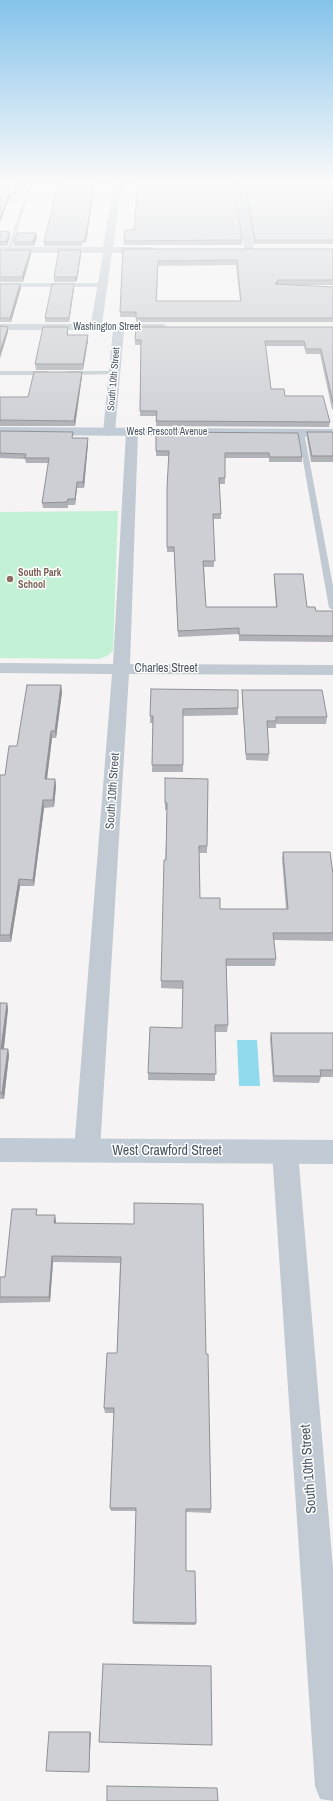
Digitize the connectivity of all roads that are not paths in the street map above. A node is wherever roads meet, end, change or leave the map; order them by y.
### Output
1 (106, 266) edge
2 (0, 285) edge
3 (103, 285) junction
4 (0, 327) edge
5 (96, 327) junction
6 (119, 327) junction
7 (174, 327) edge
8 (0, 373) edge
9 (54, 373) edge
10 (61, 373) edge
11 (115, 373) junction
12 (0, 431) edge
13 (109, 432) junction
14 (132, 432) junction
15 (301, 432) junction
16 (333, 433) edge
17 (333, 608) edge
18 (0, 668) edge
19 (121, 669) junction
20 (333, 670) edge
21 (0, 1150) edge
22 (87, 1150) junction
23 (285, 1152) junction
24 (333, 1152) edge
25 (333, 1786) edge

1 - 3 street
2 - 3 lane
3 - 5 street
4 - 5 street, Washington Street
5 - 6 street, Washington Street
6 - 7 street, Washington Street
6 - 11 street, South 10th Street
8 - 9 lane
10 - 11 lane
11 - 13 street, South 10th Street
12 - 13 street, West Prescott Avenue
13 - 14 street, West Prescott Avenue
14 - 15 street, West Prescott Avenue
14 - 19 street, South 10th Street
15 - 16 street, West Prescott Avenue
15 - 17 lane
18 - 19 street, Charles Street
19 - 20 street, Charles Street
19 - 22 street, South 10th Street
21 - 22 street, West Crawford Street
22 - 23 street, West Crawford Street
23 - 24 street, West Crawford Street
23 - 25 street, South 10th Street

